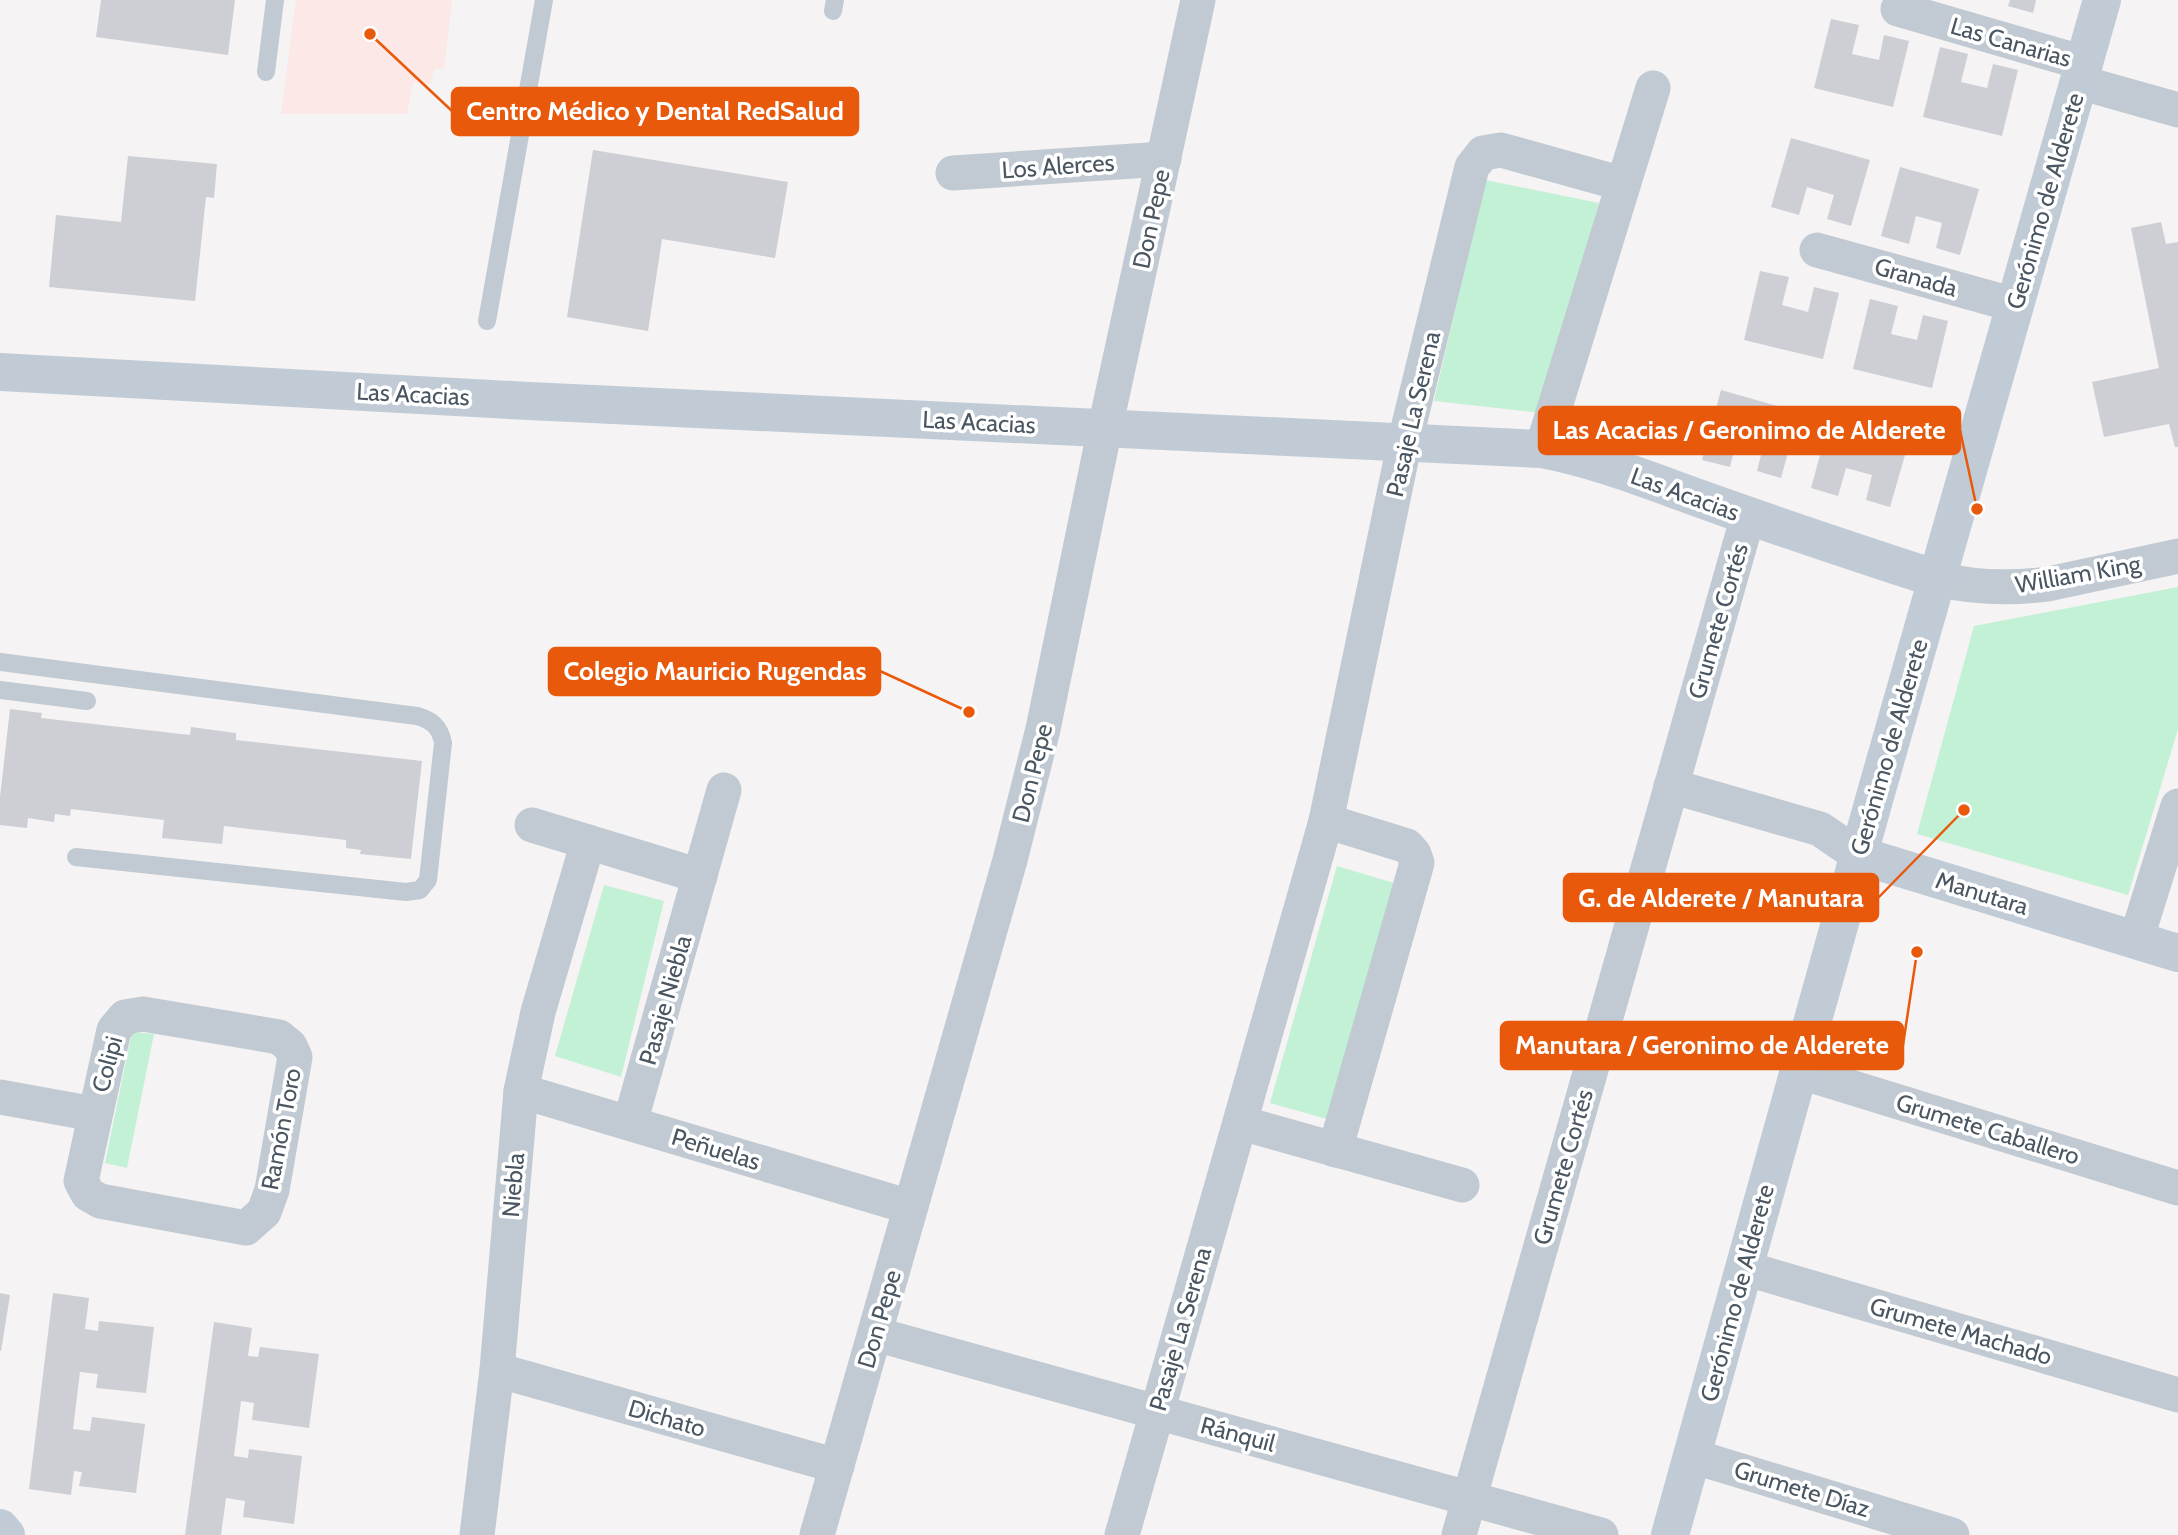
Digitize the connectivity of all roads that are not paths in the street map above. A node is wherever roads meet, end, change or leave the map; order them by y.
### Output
1 (275, 0) edge
2 (544, 0) edge
3 (1198, 0) edge
4 (2102, 0) edge
5 (1898, 9) dead end
6 (266, 72) dead end
7 (2082, 73) junction
8 (1653, 88) dead end
9 (2178, 110) edge
10 (1164, 159) junction
11 (953, 173) dead end
12 (1623, 184) junction
13 (1817, 250) dead end
14 (2015, 305) junction
15 (488, 321) dead end
16 (0, 372) edge
17 (1105, 428) junction
18 (1405, 441) junction
19 (1542, 449) junction
20 (1748, 516) junction
21 (2178, 556) edge
22 (1937, 579) junction
23 (0, 662) edge
24 (0, 690) edge
25 (86, 701) dead end
26 (1671, 786) junction
27 (724, 790) dead end
28 (2178, 806) edge
29 (1326, 821) junction
30 (532, 825) dead end
31 (588, 842) junction
32 (1858, 855) junction
33 (76, 857) dead end
34 (700, 876) junction
35 (2136, 940) junction
36 (2178, 953) edge
37 (290, 1046) joint
38 (1798, 1071) junction
39 (522, 1091) junction
40 (0, 1097) edge
41 (94, 1114) junction
42 (1241, 1123) junction
43 (630, 1124) junction
44 (1335, 1150) junction
45 (1462, 1185) dead end
46 (2178, 1188) edge
47 (88, 1194) joint
48 (910, 1208) junction
49 (1744, 1268) junction
50 (875, 1334) junction
51 (497, 1370) junction
52 (2178, 1395) edge
53 (1156, 1412) junction
54 (1692, 1456) junction
55 (837, 1466) junction
56 (1469, 1498) junction
57 (0, 1528) edge
58 (6, 1535) edge
59 (477, 1535) edge
60 (817, 1535) edge
61 (1122, 1535) edge
62 (1459, 1535) edge
63 (1601, 1535) edge
64 (1670, 1535) edge
65 (1952, 1535) edge

1 - 6 lane
2 - 15 lane
3 - 10 street, Don Pepe
4 - 7 main road, Gerónimo de Alderete
5 - 7 street, Las Canarias
7 - 9 street, Las Canarias
7 - 14 main road, Gerónimo de Alderete
8 - 12 street
10 - 11 street, Los Alerces
10 - 17 street, Don Pepe
12 - 18 street, Pasaje La Serena
12 - 19 street
13 - 14 street, Granada
14 - 22 main road, Gerónimo de Alderete
16 - 17 main road, Las Acacias
17 - 18 main road, Las Acacias
17 - 48 street, Don Pepe
18 - 19 main road, Las Acacias
18 - 29 street, Pasaje La Serena
19 - 20 main road, Las Acacias
20 - 22 main road, Las Acacias
20 - 26 street, Grumete Cortés
21 - 22 street, William King
22 - 32 main road, Gerónimo de Alderete
23 - 33 lane
24 - 25 lane
26 - 32 street, Manutara
26 - 56 street, Grumete Cortés
27 - 34 street, Pasaje Niebla
28 - 35 street
29 - 42 street, Pasaje La Serena
29 - 44 street
30 - 31 street
31 - 34 street
31 - 39 street, Niebla
32 - 35 main road, Manutara
32 - 38 main road, Gerónimo de Alderete
34 - 43 street, Pasaje Niebla
35 - 36 main road, Manutara
37 - 41 street, Colipi
37 - 47 street, Ramón Toro
38 - 46 street, Grumete Caballero
38 - 49 main road, Gerónimo de Alderete
39 - 43 street, Peñuelas
39 - 51 street, Niebla
40 - 41 street, Colipi
41 - 47 street, Colipi
42 - 44 street
42 - 53 street, Pasaje La Serena
43 - 48 street, Peñuelas
44 - 45 street
48 - 50 street, Don Pepe
49 - 52 street, Grumete Machado
49 - 54 main road, Gerónimo de Alderete
50 - 53 street, Ránquil
50 - 55 street, Don Pepe
51 - 55 street, Dichato
51 - 59 street, Niebla
53 - 56 street, Ránquil
53 - 61 street, Pasaje La Serena
54 - 64 main road, Gerónimo de Alderete
54 - 65 street, Grumete Díaz
55 - 60 street, Don Pepe
56 - 62 street, Grumete Cortés
56 - 63 street, Ránquil
57 - 58 main road

